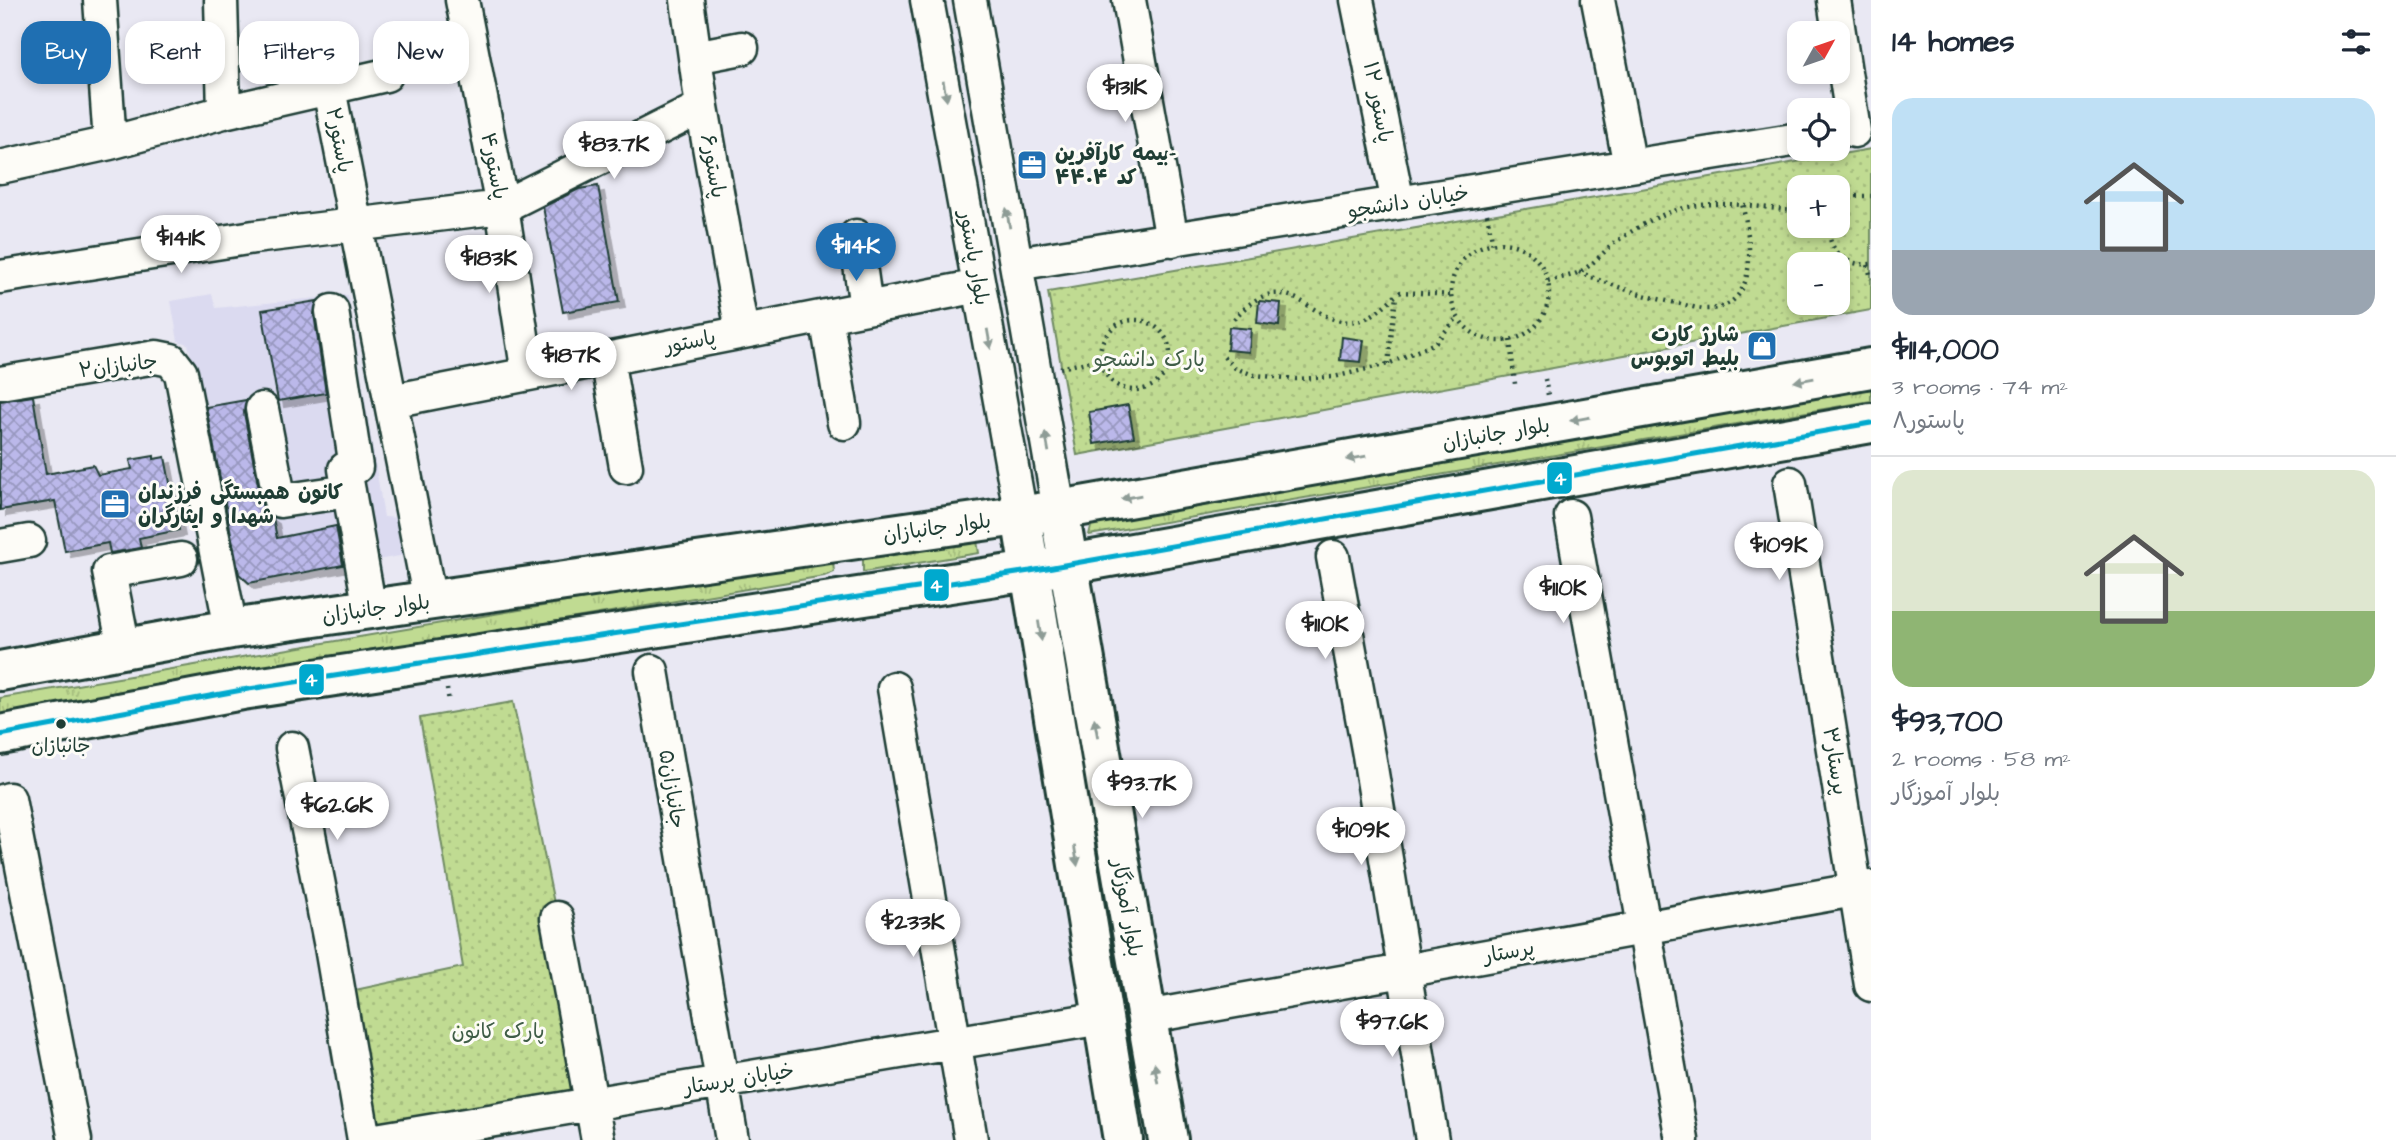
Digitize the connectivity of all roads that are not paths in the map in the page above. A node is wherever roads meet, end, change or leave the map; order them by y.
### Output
1 (100, 0) edge
2 (221, 0) edge
3 (462, 0) edge
4 (687, 0) edge
5 (927, 0) edge
6 (970, 0) edge
7 (1129, 0) edge
8 (1357, 0) edge
9 (1598, 0) edge
10 (1835, 0) edge
11 (978, 47) junction
12 (742, 48) dead end
13 (938, 54) junction
14 (695, 57) junction
15 (373, 78) edge
16 (329, 89) junction
17 (702, 107) junction
18 (224, 112) junction
19 (1854, 130) edge
20 (1787, 141) edge
21 (110, 143) junction
22 (1630, 166) junction
23 (0, 167) edge
24 (1398, 204) junction
25 (502, 207) junction
26 (356, 225) junction
27 (856, 236) dead end
28 (1172, 240) junction
29 (1016, 264) junction
30 (0, 277) edge
31 (979, 286) junction
32 (866, 308) junction
33 (332, 311) dead end
34 (826, 316) junction
35 (742, 332) junction
36 (607, 358) junction
37 (1871, 368) edge
38 (528, 374) junction
39 (0, 383) edge
40 (391, 401) junction
41 (262, 409) dead end
42 (844, 423) dead end
43 (1871, 423) edge
44 (626, 467) dead end
45 (1790, 483) dead end
46 (349, 491) junction
47 (1059, 510) junction
48 (1021, 516) junction
49 (1570, 516) dead end
50 (832, 542) junction
51 (1333, 557) dead end
52 (181, 559) dead end
53 (1068, 564) junction
54 (1030, 571) junction
55 (841, 599) junction
56 (430, 601) junction
57 (370, 610) junction
58 (232, 629) junction
59 (124, 648) junction
60 (0, 671) edge
61 (652, 671) dead end
62 (894, 688) dead end
63 (0, 735) edge
64 (292, 748) dead end
65 (5, 800) edge
66 (1863, 888) edge
67 (556, 918) dead end
68 (1643, 928) junction
69 (1404, 971) junction
70 (1871, 985) edge
71 (1146, 1017) junction
72 (1101, 1018) junction
73 (954, 1043) junction
74 (722, 1082) junction
75 (592, 1104) junction
76 (1680, 1127) edge
77 (75, 1140) edge
78 (364, 1140) edge
79 (376, 1140) edge
80 (598, 1140) edge
81 (732, 1140) edge
82 (971, 1140) edge
83 (1123, 1140) edge
84 (1168, 1140) edge
85 (1432, 1140) edge

1 - 21 street
2 - 18 street
3 - 25 street, پاستور۴
4 - 14 street, پاستور۶
5 - 13 street, بلوار پاستور
6 - 11 street, بلوار پاستور
7 - 28 street
8 - 24 street, پاستور ۱۲
9 - 22 street
10 - 19 street
11 - 13 street
29 -> 11 street, بلوار پاستور
12 - 14 street
13 -> 31 street, بلوار پاستور
14 - 17 street, پاستور۶
15 - 16 street
16 - 18 street, پاستور۲
16 - 26 street, پاستور۲
17 - 25 street
17 - 35 street, پاستور۶
18 - 21 street, پاستور۲
20 - 22 street, خیابان دانشجو
21 - 23 street, پاستور۲
22 - 24 street, خیابان دانشجو
24 - 28 street, خیابان دانشجو
25 - 26 street
25 - 38 street, پاستور۴
26 - 30 street
26 - 40 street, پاستور۲
27 - 32 street
28 - 29 street, خیابان دانشجو
47 -> 29 street, بلوار پاستور
31 - 32 street, پاستور
31 -> 48 street, بلوار پاستور
32 - 34 street, پاستور
33 - 46 street
34 - 35 street, پاستور
34 - 42 street
35 - 36 street, پاستور
36 - 38 street, پاستور
36 - 44 street
37 -> 47 main road, بلوار جانبازان
38 - 40 street, پاستور
39 - 58 street, جانبازان۲
40 - 56 street, پاستور۲
41 - 46 street
43 - 53 main road
45 - 66 street, پرستار۳
46 - 57 street
47 - 48 main road, بلوار جانبازان
47 - 53 main road, بلوار آموزگار
48 - 50 main road, بلوار جانبازان
48 - 54 main road, بلوار آموزگار
49 - 68 street
50 - 55 main road
50 - 56 main road, بلوار جانبازان
51 - 69 street
52 - 59 street
53 - 54 main road
71 -> 53 main road, بلوار آموزگار
54 - 55 main road
54 -> 72 main road, بلوار آموزگار
55 - 63 main road
56 - 57 main road, بلوار جانبازان
57 - 58 main road, بلوار جانبازان
58 - 59 main road, بلوار جانبازان
59 - 60 main road, بلوار جانبازان
61 - 74 street, جانبازان۵
62 - 73 street
64 - 78 street
65 - 77 street
66 - 68 street, پرستار
66 - 70 street, پرستار۳
67 - 75 street
68 - 69 street, پرستار
68 - 76 street
69 - 71 street, پرستار
69 - 85 street
84 -> 71 main road, بلوار آموزگار
72 - 73 street, خیابان پرستار
72 - 83 main road, بلوار آموزگار
73 - 74 street, خیابان پرستار
73 - 82 street
74 - 75 street, خیابان پرستار
74 - 81 street, جانبازان۵
75 - 79 street, خیابان پرستار
75 - 80 street

